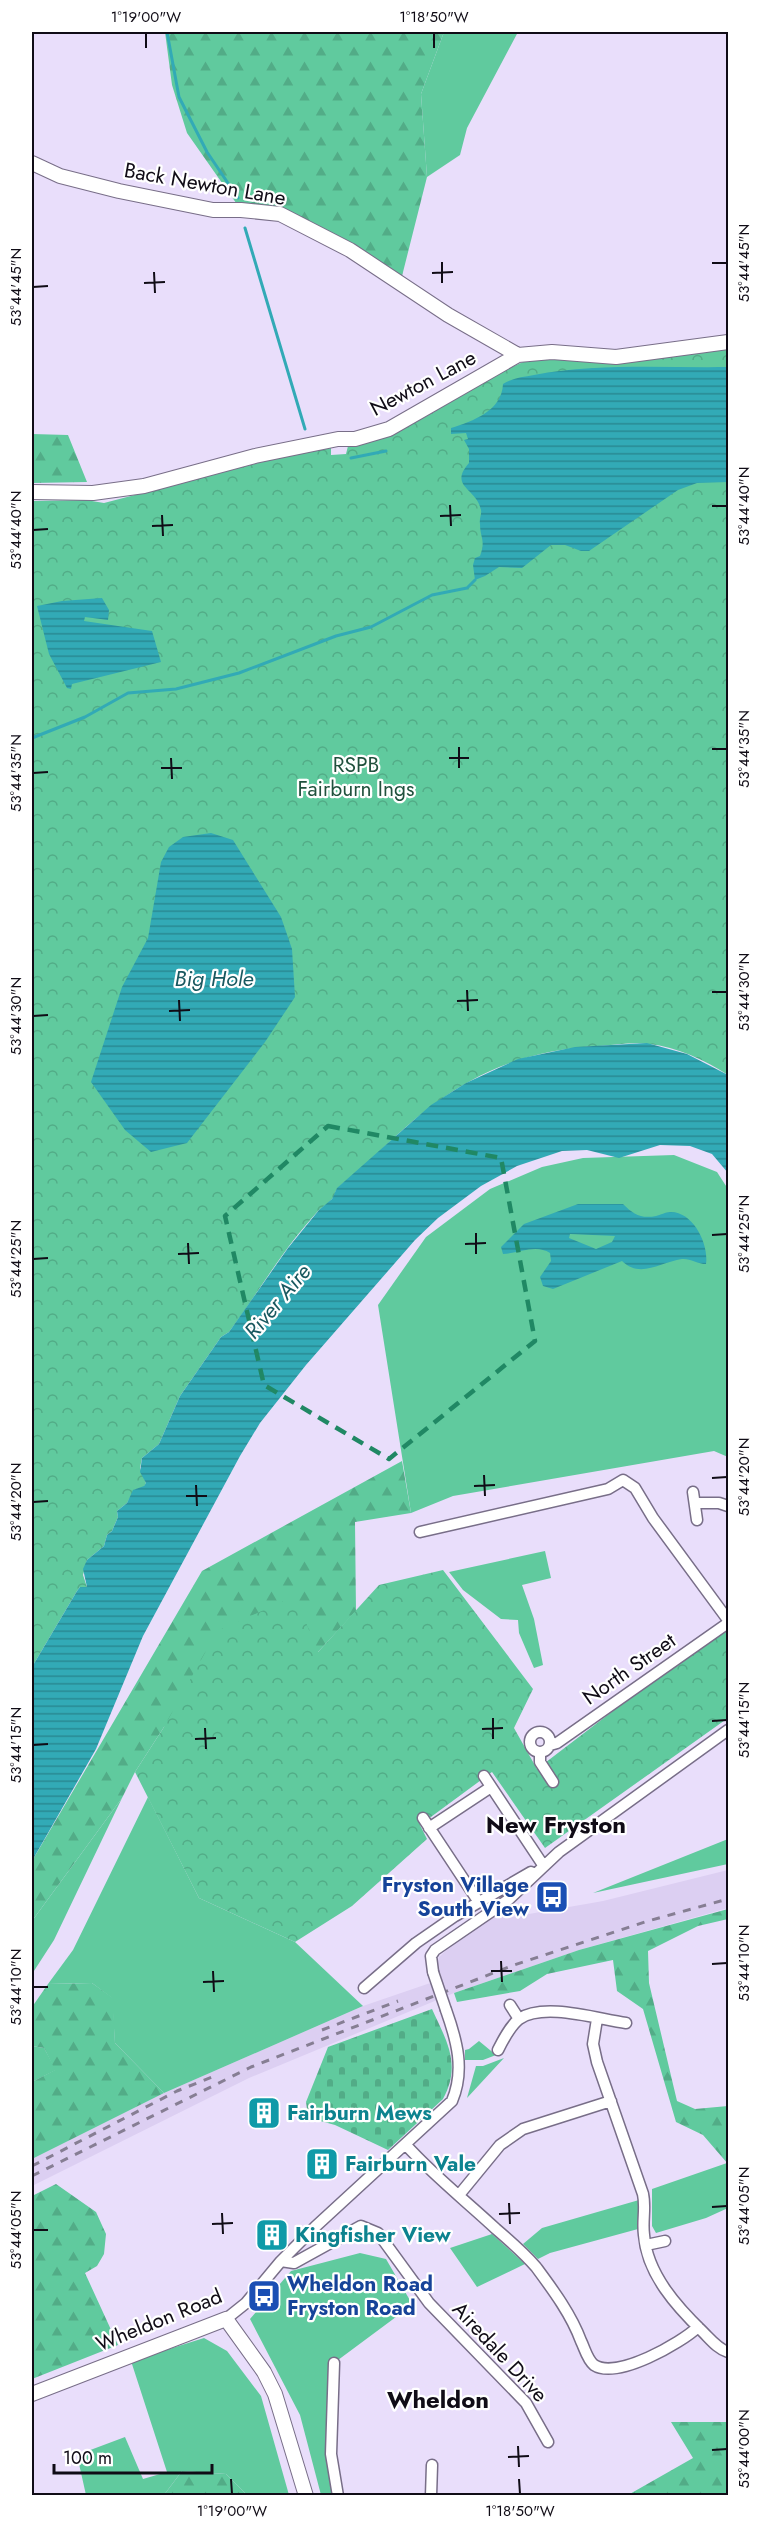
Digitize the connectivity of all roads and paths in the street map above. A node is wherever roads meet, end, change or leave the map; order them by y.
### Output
1 (32, 163) edge
2 (729, 342) edge
3 (518, 355) junction
4 (32, 492) edge
5 (693, 1492) dead end
6 (695, 1503) junction
7 (729, 1506) edge
8 (697, 1520) dead end
9 (420, 1532) dead end
10 (729, 1621) edge
11 (729, 1730) edge
12 (550, 1745) junction
13 (540, 1752) junction
14 (484, 1776) dead end
15 (553, 1782) dead end
16 (491, 1787) junction
17 (423, 1818) dead end
18 (429, 1828) junction
19 (541, 1866) junction
20 (478, 1901) junction
21 (364, 1988) dead end
22 (510, 2005) dead end
23 (519, 2019) junction
24 (597, 2019) junction
25 (626, 2023) dead end
26 (498, 2050) dead end
27 (611, 2101) junction
28 (405, 2145) junction
29 (459, 2195) junction
30 (666, 2241) dead end
31 (646, 2245) junction
32 (281, 2261) junction
33 (226, 2319) junction
34 (698, 2327) junction
35 (729, 2352) edge
36 (334, 2363) dead end
37 (32, 2394) edge
38 (548, 2442) dead end
39 (432, 2465) dead end
40 (306, 2496) edge
41 (338, 2496) edge
42 (431, 2496) edge

1 - 3 street, Back Newton Lane
2 - 3 street, Newton Lane
3 - 4 street, Newton Lane
5 - 6 street
6 - 7 street
6 - 8 street
9 - 10 street
10 - 12 street, North Street
11 - 19 street, Wheldon Road
12 - 13 street, North Street
12 - 13 street
13 - 15 street
14 - 16 street
16 - 18 street
16 - 19 street
17 - 18 street
18 - 20 street
19 - 20 street
19 - 28 street, Wheldon Road, bridge
20 - 21 street
22 - 23 street
23 - 24 street
23 - 26 street
24 - 25 street
24 - 27 street
27 - 29 street
27 - 31 street
28 - 29 street
28 - 32 street, Wheldon Road
29 - 34 street
30 - 31 street
31 - 34 street
32 - 33 street, Wheldon Road
32 - 38 street, Airedale Drive
33 - 37 street, Wheldon Road
33 - 40 street
34 - 35 street
36 - 41 street
39 - 42 street

